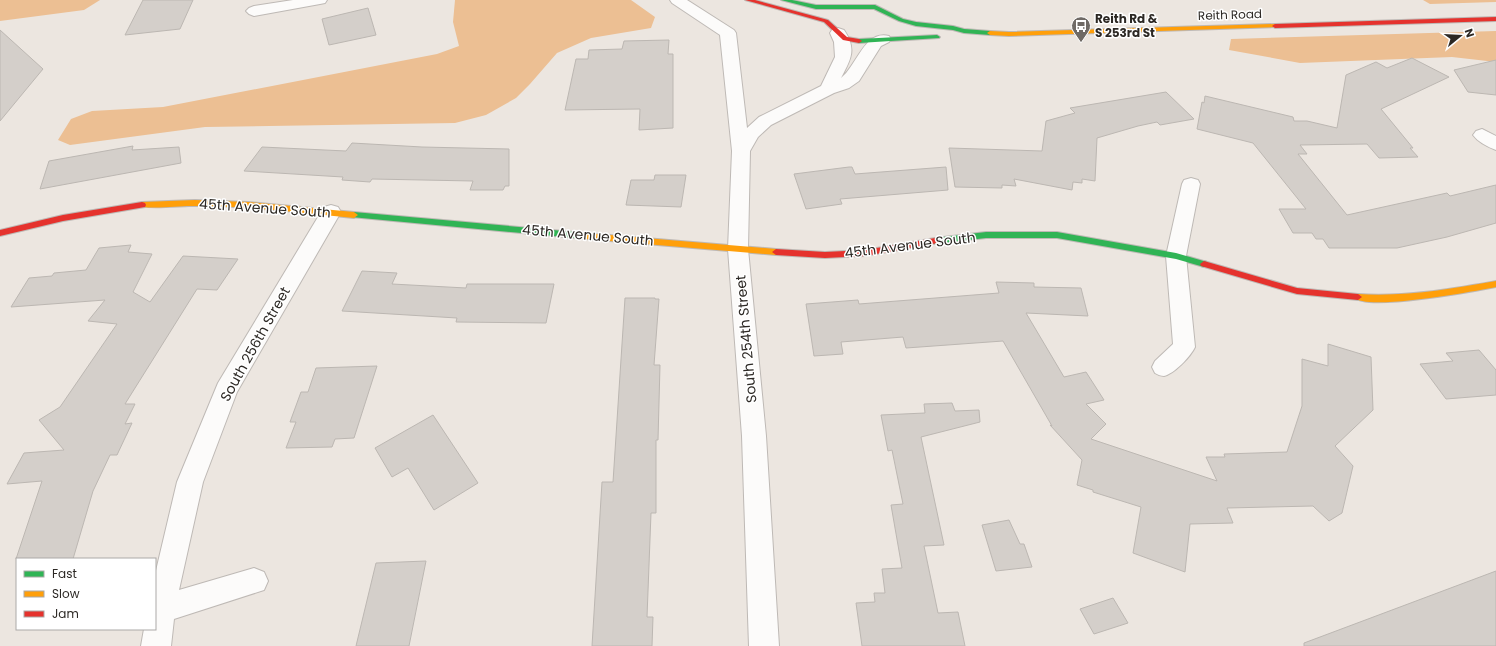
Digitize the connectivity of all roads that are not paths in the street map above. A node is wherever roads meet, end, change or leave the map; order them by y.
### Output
1 (320, 0) edge
2 (677, 0) edge
3 (748, 0) edge
4 (784, 0) edge
5 (857, 0) edge
6 (876, 0) edge
7 (846, 7) junction
8 (254, 11) dead end
9 (887, 12) junction
10 (901, 20) junction
11 (1496, 20) edge
12 (834, 29) junction
13 (964, 32) junction
14 (883, 39) junction
15 (828, 89) junction
16 (741, 151) junction
17 (1191, 184) dead end
18 (331, 212) junction
19 (0, 233) edge
20 (738, 249) junction
21 (1176, 256) junction
22 (1496, 284) edge
23 (1163, 367) dead end
24 (254, 581) dead end
25 (161, 609) junction
26 (156, 646) edge
27 (764, 646) edge

1 - 8 street
2 - 16 street, South 254th Street
3 - 12 street, Reith Road
4 - 7 street
5 - 7 street
6 - 9 street
7 - 9 street
7 - 12 street
9 - 10 street, Reith Road
10 - 13 street, Reith Road
10 - 14 street
11 - 13 street, Reith Road
12 - 14 street, Reith Road
12 - 15 street
13 - 14 street, Reith Road
14 - 15 street
15 - 16 street
16 - 20 street, South 254th Street
17 - 21 street
18 - 19 street, 45th Avenue South
18 - 20 street, 45th Avenue South
18 - 25 street, South 256th Street
20 - 21 street, 45th Avenue South
20 - 27 street, South 254th Street
21 - 22 street, 45th Avenue South
21 - 23 street
24 - 25 street
25 - 26 street, South 256th Street

